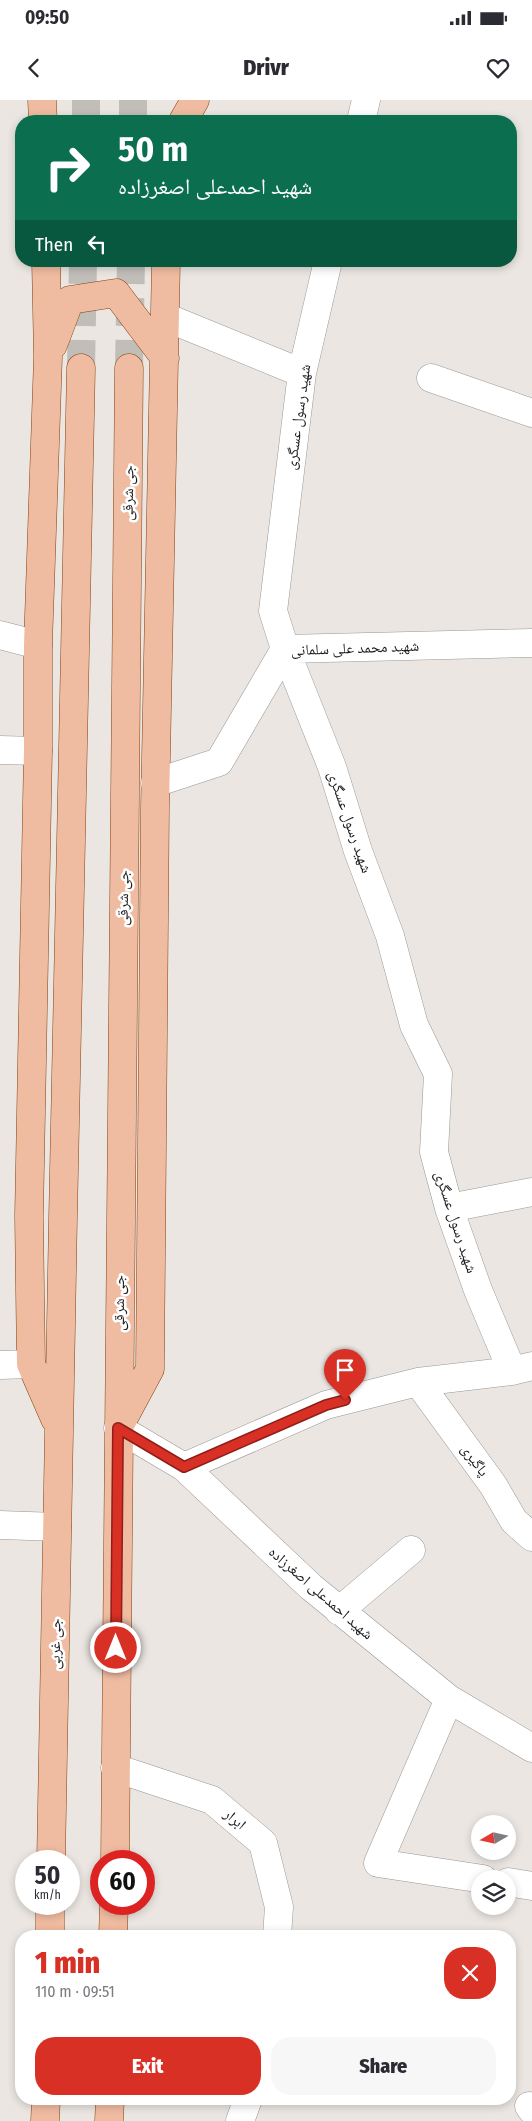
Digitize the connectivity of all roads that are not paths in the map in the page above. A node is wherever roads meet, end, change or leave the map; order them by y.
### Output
1 (42, 100) edge
2 (195, 100) edge
3 (366, 100) edge
4 (43, 115) edge
5 (186, 115) edge
6 (362, 115) edge
7 (46, 267) edge
8 (166, 267) edge
9 (327, 267) edge
10 (165, 317) junction
11 (48, 357) junction
12 (165, 358) junction
13 (81, 368) tunnel mouth
14 (129, 368) tunnel mouth
15 (302, 373) junction
16 (431, 378) dead end
17 (532, 413) edge
18 (0, 635) edge
19 (532, 643) edge
20 (38, 645) junction
21 (285, 649) junction
22 (0, 750) edge
23 (38, 751) junction
24 (155, 782) junction
25 (532, 1192) edge
26 (449, 1208) junction
27 (0, 1364) edge
28 (31, 1364) junction
29 (522, 1368) edge
30 (418, 1382) junction
31 (59, 1427) junction
32 (118, 1428) junction
33 (184, 1467) junction
34 (0, 1525) edge
35 (57, 1527) junction
36 (532, 1538) edge
37 (411, 1550) dead end
38 (339, 1611) junction
39 (449, 1699) junction
40 (532, 1748) edge
41 (115, 1768) junction
42 (51, 1850) edge
43 (115, 1850) edge
44 (471, 1877) edge
45 (516, 1883) edge
46 (532, 1886) edge
47 (50, 1915) edge
48 (114, 1915) edge
49 (50, 1930) edge
50 (113, 1930) edge
51 (277, 1930) edge
52 (46, 2105) edge
53 (110, 2105) edge
54 (246, 2105) edge
55 (45, 2121) edge
56 (109, 2121) edge
57 (240, 2121) edge

1 - 4 main road
2 - 5 main road
3 - 6 street
7 - 11 main road
8 - 10 main road
9 - 15 street, شهید رسول عسگری
10 - 12 main road
10 - 15 street
11 - 12 main road
11 - 20 main road
12 - 24 main road
13 - 31 main road
14 - 32 main road, جی شرقی
15 - 21 street, شهید رسول عسگری
16 - 17 street
18 - 20 street
19 - 21 street, شهید محمد علی سلمانی
20 - 23 main road
21 - 24 street, شهید محمد علی سلمانی
21 - 26 street, شهید رسول عسگری
22 - 23 street
23 - 28 main road
24 - 32 main road
25 - 26 street
26 - 29 street, شهید رسول عسگری
27 - 28 street
28 - 31 main road
29 - 30 street
30 - 33 street
30 - 36 street, پاگیری
31 - 35 main road, جی غربی
32 - 33 street, شهید احمدعلی اصغرزاده
32 - 41 main road
33 - 38 street, شهید احمدعلی اصغرزاده
34 - 35 street
35 - 42 main road, جی غربی
37 - 38 street
38 - 39 street, شهید احمدعلی اصغرزاده
39 - 40 street, شهید احمدعلی اصغرزاده
39 - 44 street
41 - 43 main road
41 - 51 street, ابرار
45 - 46 street
47 - 49 main road
48 - 50 main road
52 - 55 main road
53 - 56 main road
54 - 57 street

